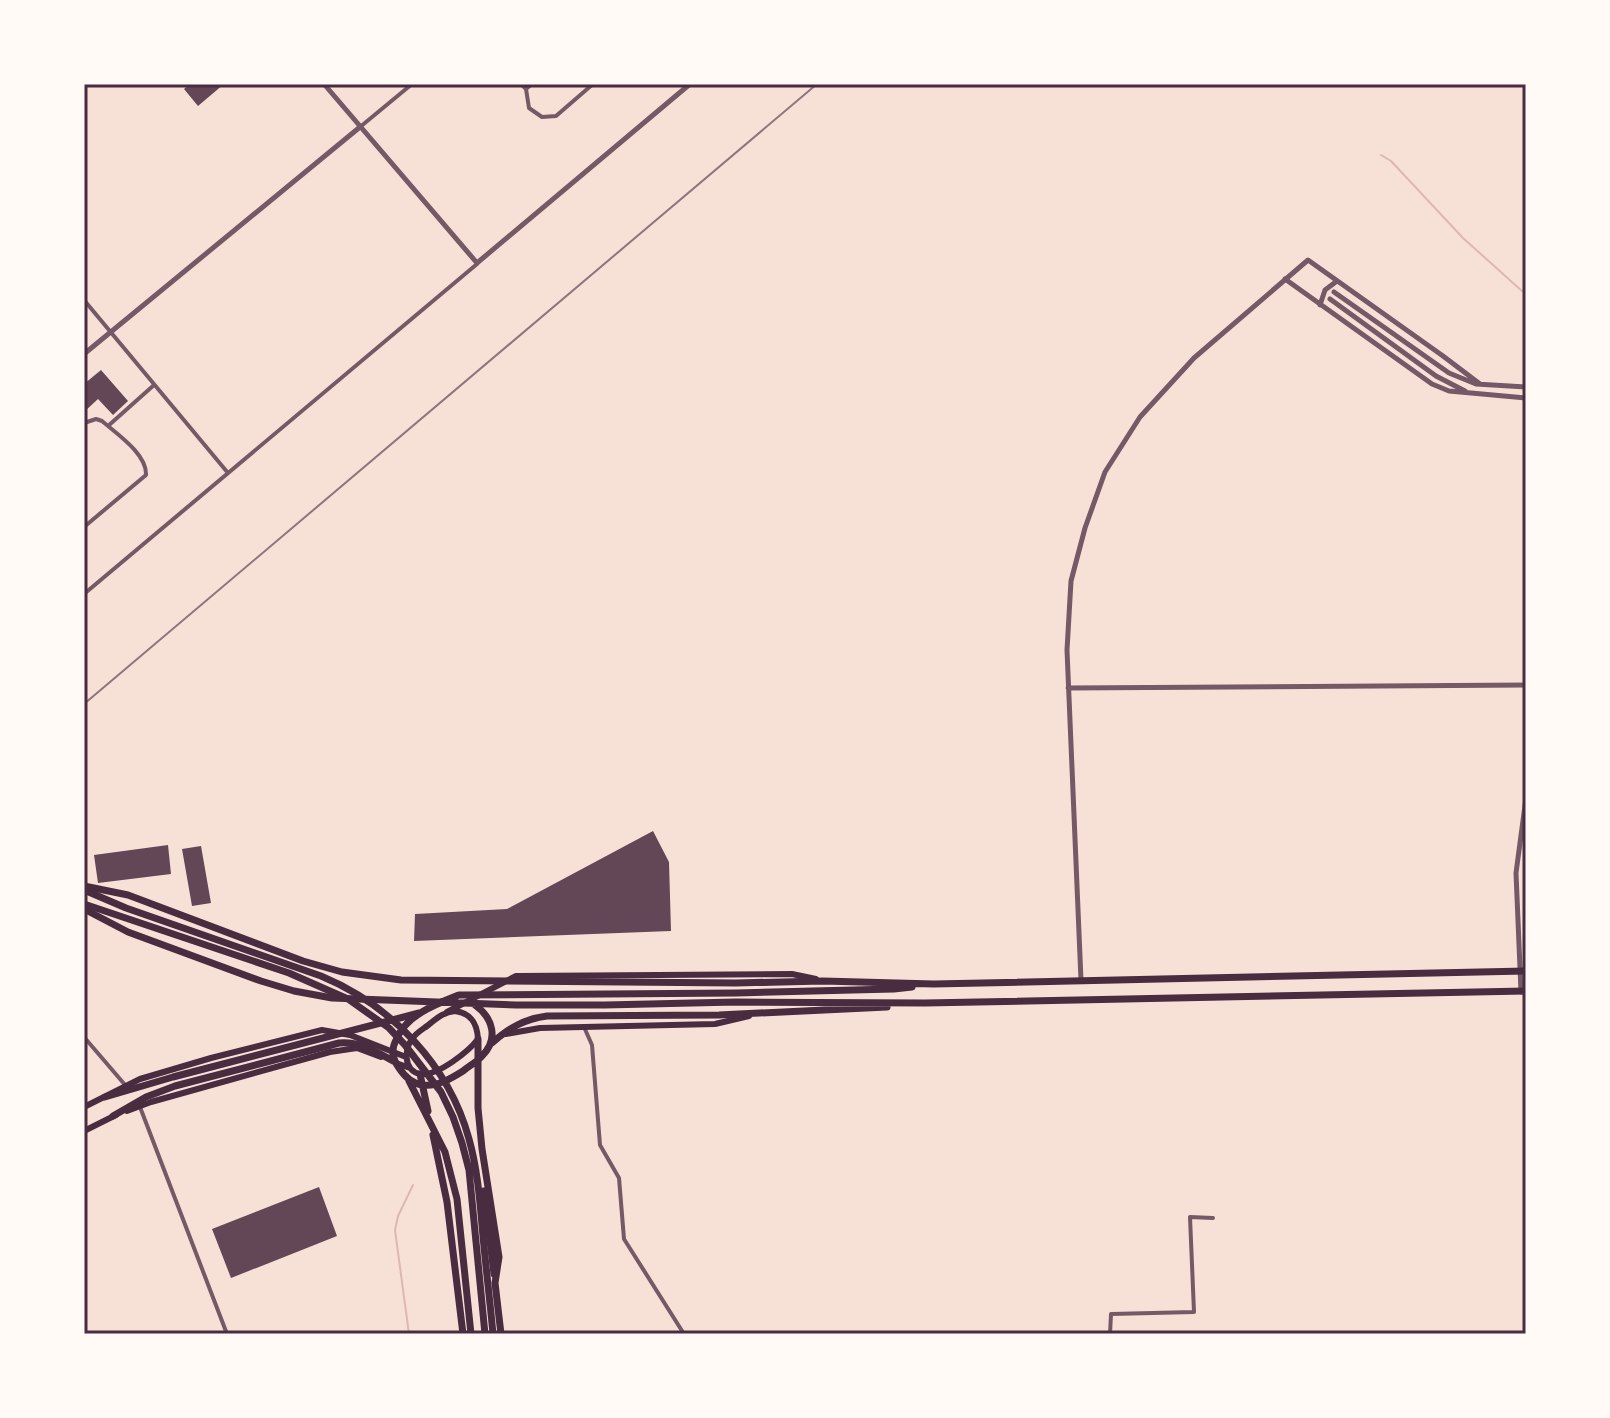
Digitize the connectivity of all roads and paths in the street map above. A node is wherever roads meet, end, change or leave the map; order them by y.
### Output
1 (324, 84) edge
2 (412, 84) edge
3 (521, 84) edge
4 (532, 84) edge
5 (593, 84) edge
6 (690, 84) edge
7 (526, 89) junction
8 (360, 127) junction
9 (477, 263) junction
10 (1285, 279) junction
11 (1337, 281) junction
12 (1334, 292) dead end
13 (1330, 299) dead end
14 (84, 300) edge
15 (1320, 305) junction
16 (111, 331) junction
17 (84, 354) edge
18 (1480, 384) junction
19 (154, 385) junction
20 (1526, 387) edge
21 (1474, 394) junction
22 (1526, 398) edge
23 (84, 423) edge
24 (108, 426) junction
25 (228, 473) junction
26 (84, 527) edge
27 (84, 594) edge
28 (1526, 685) edge
29 (1068, 688) junction
30 (1526, 798) edge
31 (84, 888) edge
32 (84, 907) edge
33 (1523, 971) edge
34 (1081, 980) junction
35 (823, 981) junction
36 (934, 984) junction
37 (1523, 992) edge
38 (736, 998) junction
39 (442, 1001) junction
40 (925, 1003) junction
41 (421, 1012) junction
42 (447, 1012) junction
43 (760, 1014) junction
44 (584, 1027) junction
45 (84, 1037) edge
46 (478, 1039) junction
47 (492, 1043) junction
48 (406, 1057) junction
49 (482, 1057) junction
50 (395, 1062) junction
51 (410, 1068) junction
52 (420, 1074) junction
53 (409, 1081) junction
54 (126, 1086) junction
55 (105, 1097) junction
56 (84, 1107) edge
57 (140, 1107) junction
58 (113, 1116) junction
59 (84, 1131) edge
60 (1213, 1218) dead end
61 (495, 1283) junction
62 (227, 1334) edge
63 (463, 1334) edge
64 (471, 1334) edge
65 (485, 1334) edge
66 (493, 1334) edge
67 (501, 1334) edge
68 (684, 1334) edge
69 (1110, 1334) edge

1 - 8 street
2 - 8 street
3 - 7 street
4 - 7 street
5 - 7 street
6 - 9 street
8 - 9 street
8 - 16 street
9 - 25 street
10 - 11 street
10 - 15 street
10 - 29 street
11 - 15 street
11 - 18 street
12 - 18 street
13 - 21 street
14 - 16 street
15 - 21 street
16 - 17 street
16 - 19 street
18 - 20 street
19 - 24 street
19 - 25 street
21 - 22 street
23 - 24 street
24 - 26 street
25 - 27 street
28 - 29 street
29 - 34 street
30 - 33 street
31 - 35 main road
31 - 66 main road
32 - 38 main road
32 - 65 main road
33 - 34 main road
33 - 37 street
34 - 36 main road
35 - 36 main road
35 - 42 main road
36 - 38 main road
37 - 40 main road
38 - 39 main road
38 - 40 main road
39 - 41 main road
39 - 47 main road
40 - 43 main road
41 - 50 main road
41 - 55 main road
42 - 46 main road
42 - 48 main road
43 - 44 main road
43 - 47 main road
44 - 46 main road
44 - 68 street
45 - 54 street
46 - 52 main road
46 - 61 main road
47 - 49 main road
48 - 51 main road
48 - 54 main road
49 - 53 main road
49 - 61 main road
50 - 53 main road
50 - 58 main road
51 - 52 main road
51 - 57 main road
52 - 63 main road
53 - 64 main road
54 - 55 main road
55 - 56 main road
57 - 58 main road
57 - 62 street
58 - 59 main road
60 - 69 street
61 - 67 main road

